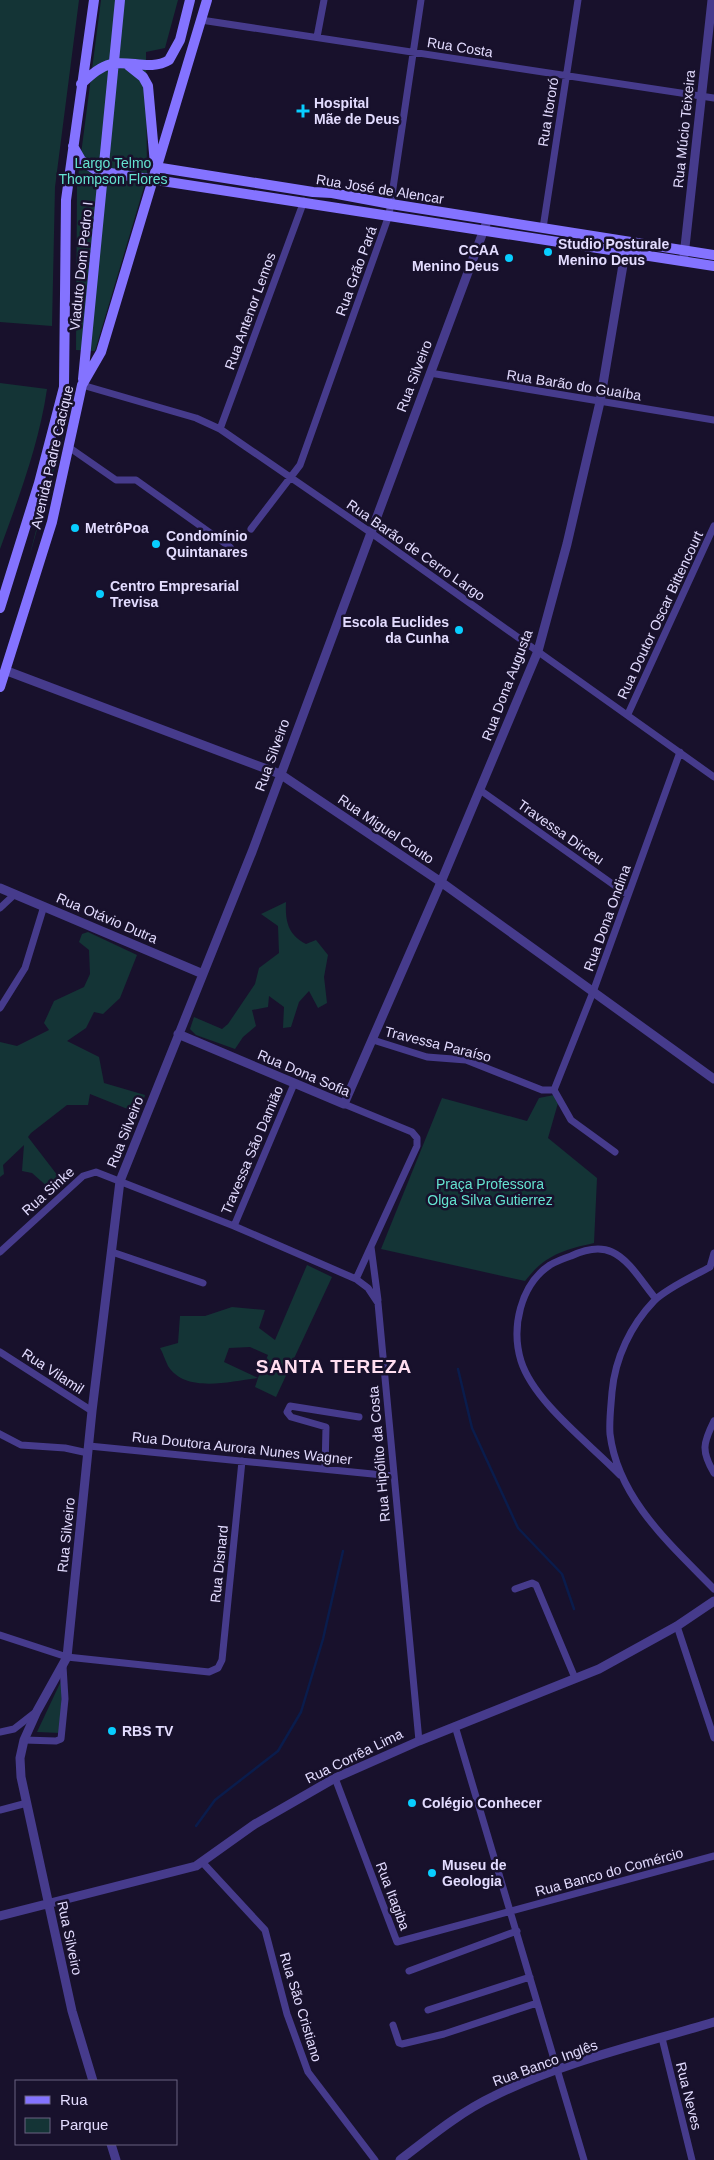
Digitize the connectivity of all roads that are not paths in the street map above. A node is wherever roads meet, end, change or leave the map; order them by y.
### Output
1 (94, 0) edge
2 (120, 0) edge
3 (190, 0) edge
4 (207, 0) edge
5 (324, 0) edge
6 (422, 0) edge
7 (578, 0) edge
8 (712, 0) edge
9 (201, 20) junction
10 (317, 37) junction
11 (412, 52) junction
12 (126, 64) junction
13 (566, 76) junction
14 (81, 84) junction
15 (702, 96) junction
16 (714, 98) edge
17 (73, 146) junction
18 (154, 172) junction
19 (304, 201) junction
20 (391, 204) junction
21 (389, 215) junction
22 (488, 219) junction
23 (543, 228) junction
24 (484, 230) junction
25 (685, 250) junction
26 (625, 253) junction
27 (714, 255) edge
28 (684, 261) junction
29 (714, 266) edge
30 (430, 373) junction
31 (82, 385) junction
32 (600, 402) junction
33 (714, 420) edge
34 (220, 429) junction
35 (70, 448) junction
36 (290, 478) junction
37 (714, 526) edge
38 (251, 529) dead end
39 (370, 532) junction
40 (230, 547) dead end
41 (0, 608) edge
42 (538, 651) junction
43 (6, 671) junction
44 (0, 688) edge
45 (628, 714) junction
46 (680, 752) junction
47 (280, 774) junction
48 (714, 777) edge
49 (480, 790) junction
50 (441, 882) junction
51 (0, 888) edge
52 (15, 894) junction
53 (628, 895) junction
54 (44, 906) junction
55 (0, 908) edge
56 (203, 974) junction
57 (593, 992) junction
58 (0, 1008) edge
59 (178, 1034) junction
60 (373, 1040) junction
61 (714, 1079) edge
62 (294, 1084) junction
63 (554, 1090) junction
64 (344, 1104) junction
65 (614, 1152) dead end
66 (120, 1181) junction
67 (234, 1226) junction
68 (371, 1246) junction
69 (0, 1252) edge
70 (112, 1252) junction
71 (714, 1253) edge
72 (356, 1279) junction
73 (203, 1283) dead end
74 (656, 1299) junction
75 (378, 1303) junction
76 (0, 1352) edge
77 (92, 1411) junction
78 (359, 1417) dead end
79 (714, 1421) edge
80 (0, 1434) edge
81 (88, 1449) junction
82 (242, 1461) junction
83 (324, 1469) junction
84 (714, 1473) edge
85 (394, 1476) junction
86 (621, 1476) junction
87 (515, 1588) dead end
88 (714, 1589) edge
89 (714, 1600) edge
90 (677, 1626) junction
91 (0, 1635) edge
92 (65, 1661) junction
93 (575, 1678) junction
94 (37, 1711) junction
95 (455, 1726) junction
96 (0, 1732) edge
97 (714, 1738) edge
98 (24, 1740) junction
99 (419, 1741) junction
100 (335, 1778) junction
101 (27, 1803) junction
102 (0, 1810) edge
103 (714, 1856) edge
104 (203, 1863) junction
105 (48, 1904) junction
106 (511, 1911) junction
107 (0, 1916) edge
108 (517, 1932) junction
109 (409, 1971) dead end
110 (530, 1978) junction
111 (538, 2003) junction
112 (428, 2010) dead end
113 (714, 2022) edge
114 (393, 2025) dead end
115 (662, 2038) junction
116 (557, 2070) junction
117 (93, 2080) edge
118 (111, 2145) edge
119 (116, 2160) edge
120 (375, 2160) edge
121 (400, 2160) edge
122 (584, 2160) edge
123 (692, 2160) edge

1 - 14 main road, Avenida Padre Cacique
2 - 31 main road, Viaduto Dom Pedro I
3 - 12 main road
4 - 9 main road, Avenida Padre Cacique
5 - 10 street
6 - 11 street, Rua Grão Pará
7 - 13 street, Rua Itororó
8 - 15 street, Rua Múcio Teixeira
9 - 10 street, Rua Costa
9 - 18 main road, Avenida Padre Cacique
10 - 11 street, Rua Costa
11 - 13 street, Rua Costa
11 - 20 street, Rua Grão Pará
12 - 14 main road
12 - 18 main road
13 - 15 street, Rua Costa
13 - 23 street, Rua Itororó
14 - 17 main road, Avenida Padre Cacique
15 - 16 street, Rua Costa
15 - 25 street, Rua Múcio Teixeira
17 - 18 main road, Rua José de Alencar
17 - 41 main road, Avenida Padre Cacique
18 - 19 main road, Rua José de Alencar
18 - 20 main road, Rua José de Alencar
18 - 31 main road, Avenida Padre Cacique
19 - 21 main road, Rua José de Alencar
19 - 34 street, Rua Antenor Lemos
20 - 21 street, Rua Grão Pará
20 - 22 main road, Rua José de Alencar
21 - 24 main road, Rua José de Alencar
21 - 36 street, Rua Grão Pará
22 - 23 main road, Rua José de Alencar
22 - 24 street, Rua Silveiro
23 - 25 main road, Rua José de Alencar
24 - 26 main road, Rua José de Alencar
24 - 30 street, Rua Silveiro
25 - 27 main road, Rua José de Alencar
25 - 28 street, Rua Múcio Teixeira
26 - 28 main road, Rua José de Alencar
26 - 32 street, Rua Dona Augusta
28 - 29 main road, Rua José de Alencar
30 - 32 street, Rua Barão do Guaíba
30 - 39 street, Rua Silveiro
31 - 34 street, Rua Barão de Cerro Largo
31 - 35 main road, Avenida Padre Cacique
32 - 33 street, Rua Barão do Guaíba
32 - 42 street, Rua Dona Augusta
34 - 36 street, Rua Barão de Cerro Largo
35 - 40 street
35 - 43 main road, Avenida Padre Cacique
36 - 38 street, Rua Grão Pará
36 - 39 street, Rua Barão de Cerro Largo
37 - 45 street, Rua Doutor Oscar Bittencourt
39 - 42 street, Rua Barão de Cerro Largo
39 - 47 street, Rua Silveiro
42 - 45 street, Rua Barão de Cerro Largo
42 - 49 street, Rua Dona Augusta
43 - 44 main road, Avenida Padre Cacique
43 - 47 street, Rua Miguel Couto
45 - 46 street, Rua Barão de Cerro Largo
46 - 48 street, Rua Barão de Cerro Largo
46 - 53 street, Rua Dona Ondina
47 - 50 street, Rua Miguel Couto
47 - 56 street, Rua Silveiro
49 - 50 street, Rua Dona Augusta
49 - 53 street, Travessa Dirceu
50 - 57 street, Rua Miguel Couto
50 - 60 street, Rua Dona Augusta
51 - 52 street, Rua Otávio Dutra
52 - 54 street, Rua Otávio Dutra
52 - 55 street
53 - 57 street, Rua Dona Ondina
54 - 56 street, Rua Otávio Dutra
54 - 58 street
56 - 59 street, Rua Silveiro
57 - 61 street, Rua Miguel Couto
57 - 63 street, Rua Dona Ondina
59 - 62 street, Rua Dona Sofia
59 - 66 street, Rua Silveiro
60 - 63 street, Travessa Paraíso
60 - 64 street, Rua Dona Augusta
62 - 64 street, Rua Dona Sofia
62 - 67 street, Travessa São Damião
63 - 65 street
64 - 68 street, Rua Dona Sofia
66 - 67 street
66 - 69 street, Rua Sinke
66 - 70 street, Rua Silveiro
67 - 72 street
68 - 72 street
68 - 75 street, Rua Hipólito da Costa
70 - 73 street
70 - 77 street, Rua Silveiro
71 - 74 street
72 - 75 street
74 - 86 street
74 - 86 street
75 - 85 street, Rua Hipólito da Costa
76 - 77 street, Rua Vilamil
77 - 81 street, Rua Silveiro
78 - 83 street
79 - 84 street
80 - 81 street, Rua Doutora Aurora Nunes Wagner
81 - 82 street, Rua Doutora Aurora Nunes Wagner
81 - 92 street, Rua Silveiro
82 - 83 street, Rua Doutora Aurora Nunes Wagner
82 - 92 street, Rua Disnard
83 - 85 street, Rua Doutora Aurora Nunes Wagner
85 - 99 street, Rua Hipólito da Costa
86 - 88 street
87 - 93 street
89 - 90 street, Rua Corrêa Lima
90 - 93 street, Rua Corrêa Lima
90 - 97 street
91 - 92 street
92 - 94 street, Rua Silveiro
92 - 98 street
93 - 95 street, Rua Corrêa Lima
94 - 96 street
94 - 98 street, Rua Silveiro
95 - 99 street, Rua Corrêa Lima
95 - 106 street
98 - 101 street, Rua Silveiro
99 - 100 street, Rua Corrêa Lima
100 - 104 street, Rua Corrêa Lima
100 - 106 street, Rua Itagiba
101 - 102 street
101 - 105 street, Rua Silveiro
103 - 106 street, Rua Banco do Comércio
104 - 105 street, Rua Corrêa Lima
104 - 120 street, Rua São Cristiano
105 - 107 street, Rua Corrêa Lima
105 - 117 street, Rua Silveiro
106 - 108 street
108 - 109 street
108 - 110 street
110 - 111 street
110 - 112 street
111 - 114 street
111 - 116 street
113 - 115 street, Rua Banco Inglês
115 - 116 street, Rua Banco Inglês
115 - 123 street, Rua Neves
116 - 121 street, Rua Banco Inglês
116 - 122 street
118 - 119 street

